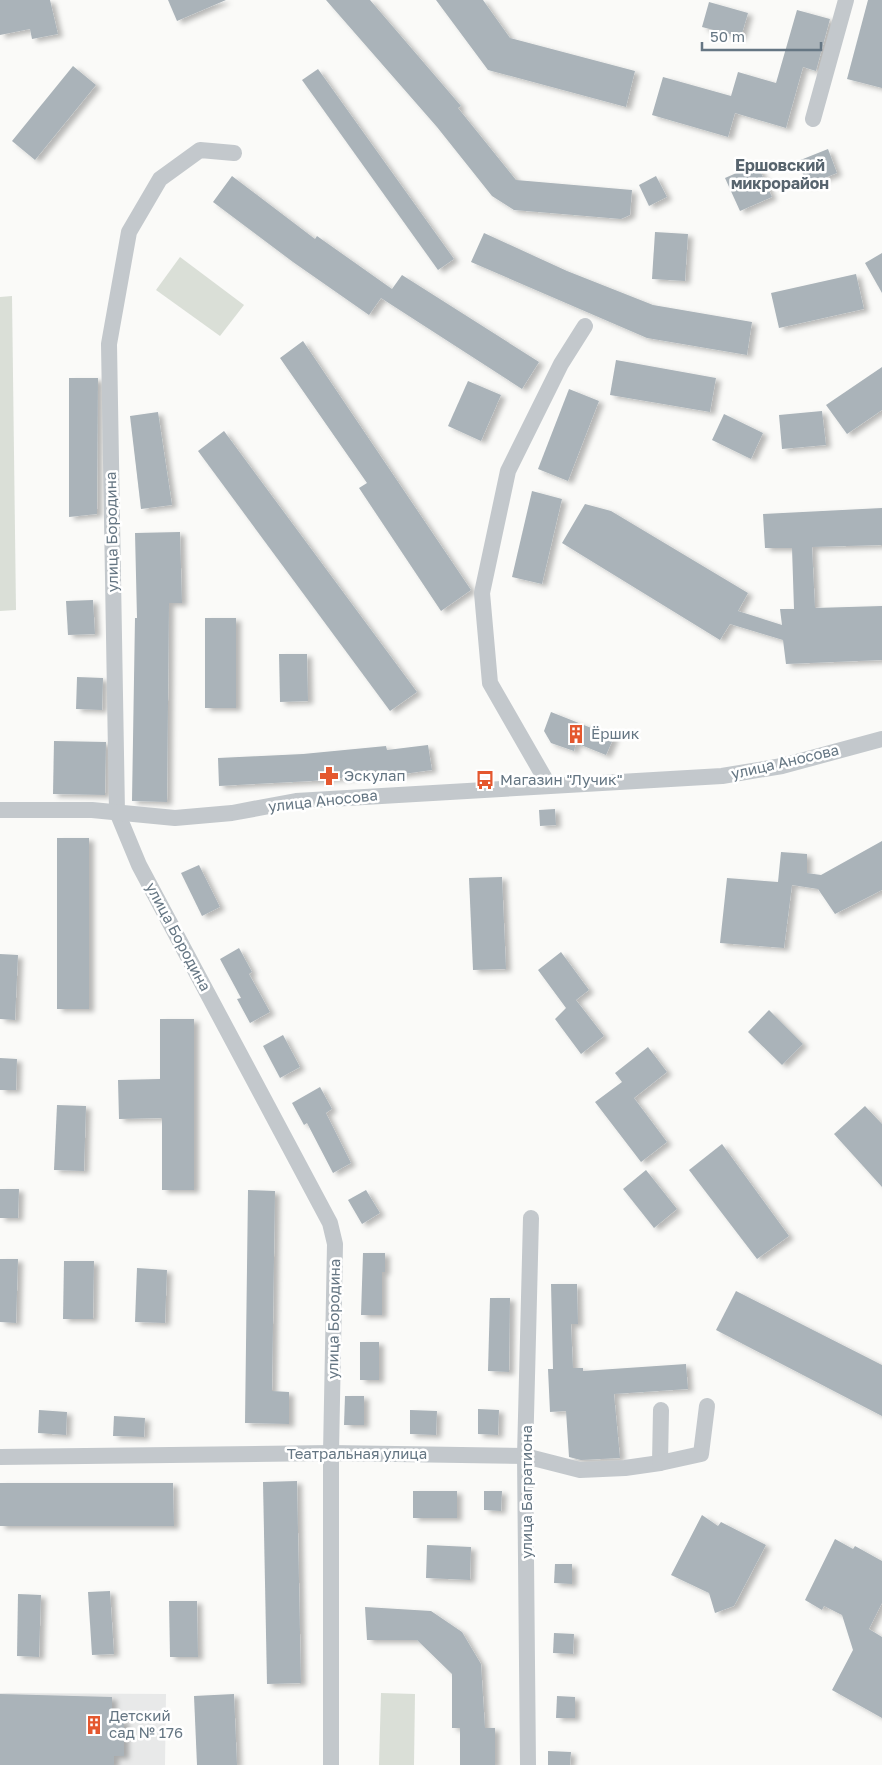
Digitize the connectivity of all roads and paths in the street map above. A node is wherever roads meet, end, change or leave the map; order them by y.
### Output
1 (846, 0) edge
2 (813, 120) dead end
3 (234, 152) dead end
4 (585, 326) dead end
5 (882, 739) edge
6 (548, 784) junction
7 (0, 810) edge
8 (117, 812) junction
9 (530, 1218) dead end
10 (706, 1406) dead end
11 (661, 1410) dead end
12 (331, 1453) junction
13 (525, 1456) junction
14 (0, 1457) edge
15 (660, 1463) junction
16 (331, 1765) edge
17 (528, 1765) edge

1 - 2 street
3 - 8 street, улица Бородина
4 - 6 street
5 - 6 street, улица Аносова
6 - 8 street, улица Аносова
7 - 8 street, улица Аносова
8 - 12 street, улица Бородина
9 - 13 street, улица Багратиона
10 - 15 street, Театральная улица
11 - 15 street
12 - 13 street, Театральная улица
12 - 14 street, Театральная улица
12 - 16 street, улица Бородина
13 - 15 street, Театральная улица
13 - 17 street, улица Багратиона

